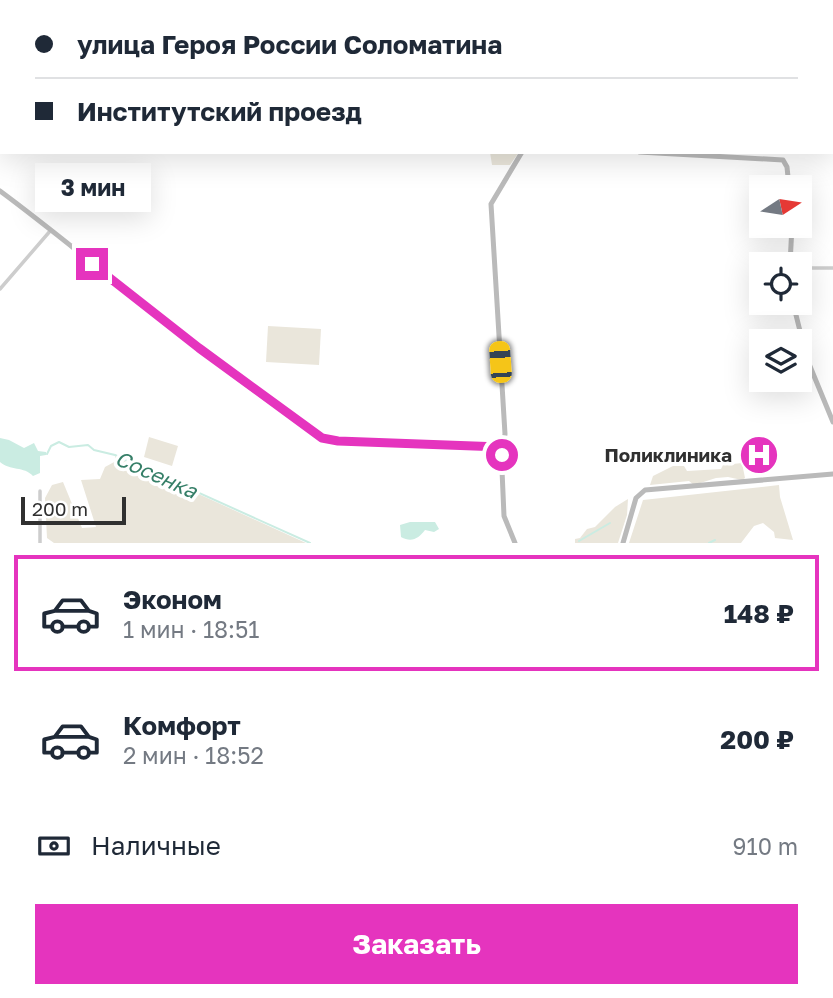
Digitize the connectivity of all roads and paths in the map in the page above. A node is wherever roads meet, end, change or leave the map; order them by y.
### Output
1 (521, 154) edge
2 (675, 154) edge
3 (788, 175) edge
4 (0, 191) edge
5 (51, 230) junction
6 (812, 268) edge
7 (833, 268) edge
8 (0, 289) edge
9 (796, 315) edge
10 (833, 422) edge
11 (501, 447) junction
12 (833, 474) edge
13 (40, 491) dead end
14 (40, 543) edge
15 (514, 543) edge
16 (623, 543) edge

1 - 11 street
2 - 3 street
4 - 5 street
5 - 8 street
5 - 11 street
6 - 7 street
9 - 10 street
11 - 15 street
12 - 16 street
13 - 14 street

